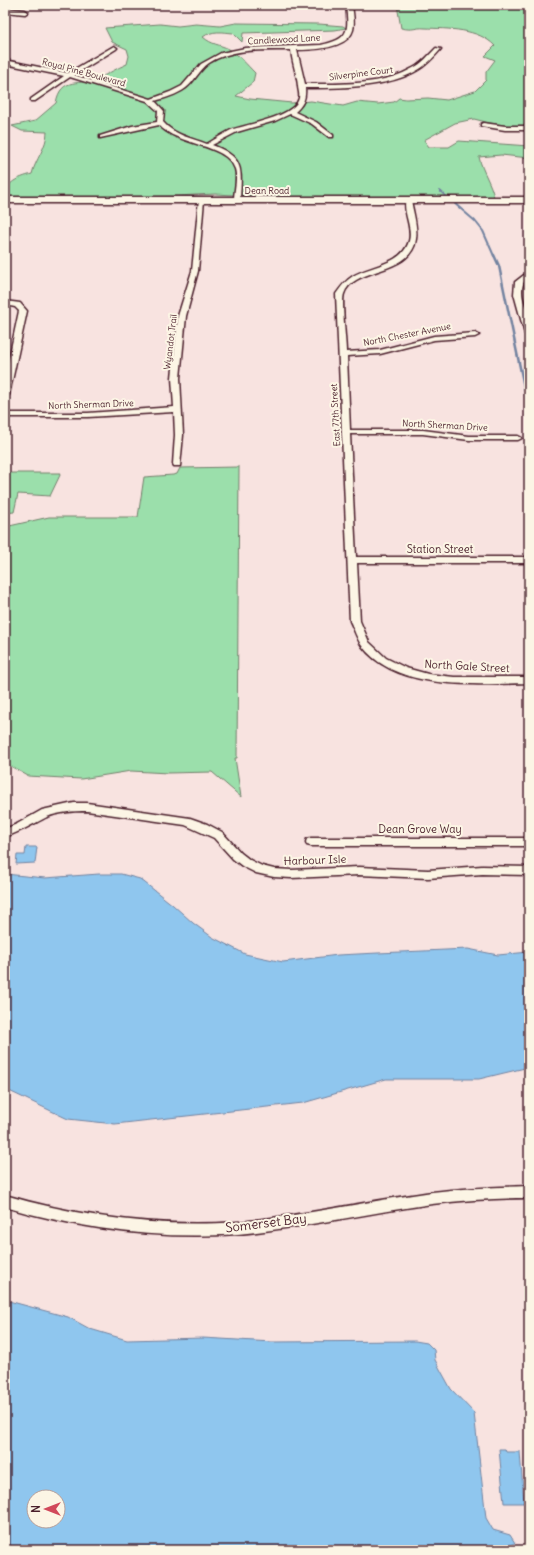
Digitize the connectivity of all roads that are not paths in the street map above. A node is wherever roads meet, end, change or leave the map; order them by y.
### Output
1 (349, 5) edge
2 (5, 10) edge
3 (25, 12) dead end
4 (114, 48) dead end
5 (294, 48) junction
6 (438, 49) dead end
7 (5, 62) edge
8 (68, 76) junction
9 (301, 86) junction
10 (33, 100) dead end
11 (150, 101) junction
12 (290, 112) junction
13 (160, 123) junction
14 (483, 125) dead end
15 (529, 128) edge
16 (331, 136) dead end
17 (102, 137) dead end
18 (207, 146) junction
19 (5, 200) edge
20 (202, 200) junction
21 (237, 200) junction
22 (408, 200) junction
23 (529, 200) edge
24 (524, 277) dead end
25 (5, 303) edge
26 (528, 334) edge
27 (475, 335) dead end
28 (342, 354) junction
29 (5, 395) edge
30 (177, 409) junction
31 (5, 416) edge
32 (346, 432) junction
33 (518, 438) dead end
34 (177, 464) dead end
35 (352, 560) junction
36 (529, 560) edge
37 (383, 660) joint
38 (529, 680) edge
39 (5, 833) edge
40 (311, 842) dead end
41 (529, 842) edge
42 (529, 871) edge
43 (529, 1192) edge
44 (5, 1201) edge

1 - 5 street, Candlewood Lane
2 - 3 street
4 - 8 street
5 - 9 street
5 - 11 street, Candlewood Lane
6 - 9 street, Silverpine Court
7 - 8 street, Royal Pine Boulevard
8 - 10 street
8 - 11 street, Royal Pine Boulevard
9 - 12 street
11 - 13 street
12 - 16 street
12 - 18 street
13 - 17 street
13 - 18 street
14 - 15 street
18 - 21 street
19 - 20 street, Dean Road
20 - 21 street, Dean Road
20 - 30 street, Wyandot Trail
21 - 22 street, Dean Road
22 - 23 street, Dean Road
22 - 28 street, East 77th Street
24 - 26 street
25 - 29 street
27 - 28 street, North Chester Avenue
28 - 32 street, East 77th Street
30 - 31 street, North Sherman Drive
30 - 34 street, Wyandot Trail
32 - 33 street, North Sherman Drive
32 - 35 street, East 77th Street
35 - 36 street, Station Street
35 - 37 street, East 77th Street
37 - 38 street, North Gale Street
39 - 42 street, Harbour Isle
40 - 41 street, Dean Grove Way
43 - 44 street, Somerset Bay

